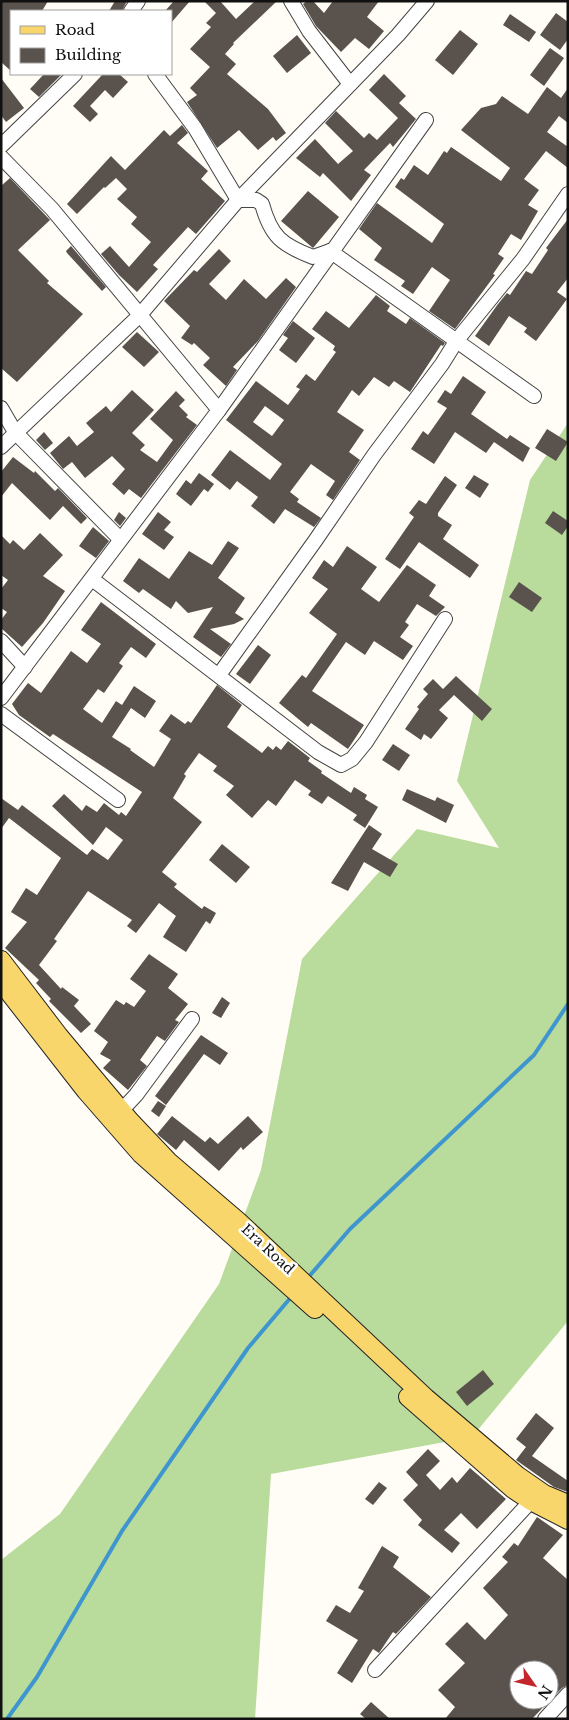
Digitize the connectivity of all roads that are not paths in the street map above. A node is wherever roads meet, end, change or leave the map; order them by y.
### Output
1 (291, 1) edge
2 (427, 1) edge
3 (75, 75) edge
4 (155, 75) edge
5 (350, 84) junction
6 (426, 120) dead end
7 (1, 146) edge
8 (1, 157) edge
9 (568, 194) edge
10 (238, 200) junction
11 (330, 251) junction
12 (139, 316) junction
13 (457, 340) junction
14 (534, 396) dead end
15 (1, 408) edge
16 (219, 410) junction
17 (15, 432) junction
18 (1, 447) edge
19 (120, 539) junction
20 (92, 579) junction
21 (445, 619) dead end
22 (1, 641) edge
23 (25, 667) junction
24 (219, 675) junction
25 (1, 698) edge
26 (1, 714) edge
27 (118, 800) dead end
28 (1, 960) edge
29 (1, 982) edge
30 (192, 1019) dead end
31 (121, 1111) junction
32 (287, 1275) junction
33 (439, 1416) junction
34 (530, 1501) junction
35 (568, 1504) edge
36 (568, 1520) edge
37 (375, 1670) dead end
38 (568, 1694) edge
39 (545, 1719) edge

1 - 5 street
2 - 5 street
3 - 7 street
4 - 10 street
5 - 10 street
6 - 11 street
8 - 12 street
9 - 13 street
10 - 11 street
10 - 12 street
11 - 13 street
11 - 16 street
12 - 16 street
12 - 17 street
13 - 14 street
13 - 24 street
15 - 17 street
16 - 19 street
17 - 18 street
17 - 19 street
19 - 20 street
20 - 23 street
20 - 24 street
21 - 24 street
22 - 23 street
23 - 25 street
26 - 27 street
28 - 31 main road, Era Road
29 - 32 main road
30 - 31 street
31 - 32 main road, Era Road
32 - 33 main road, Era Road
33 - 34 main road
33 - 35 main road, Era Road
34 - 36 main road
34 - 37 street
38 - 39 street

